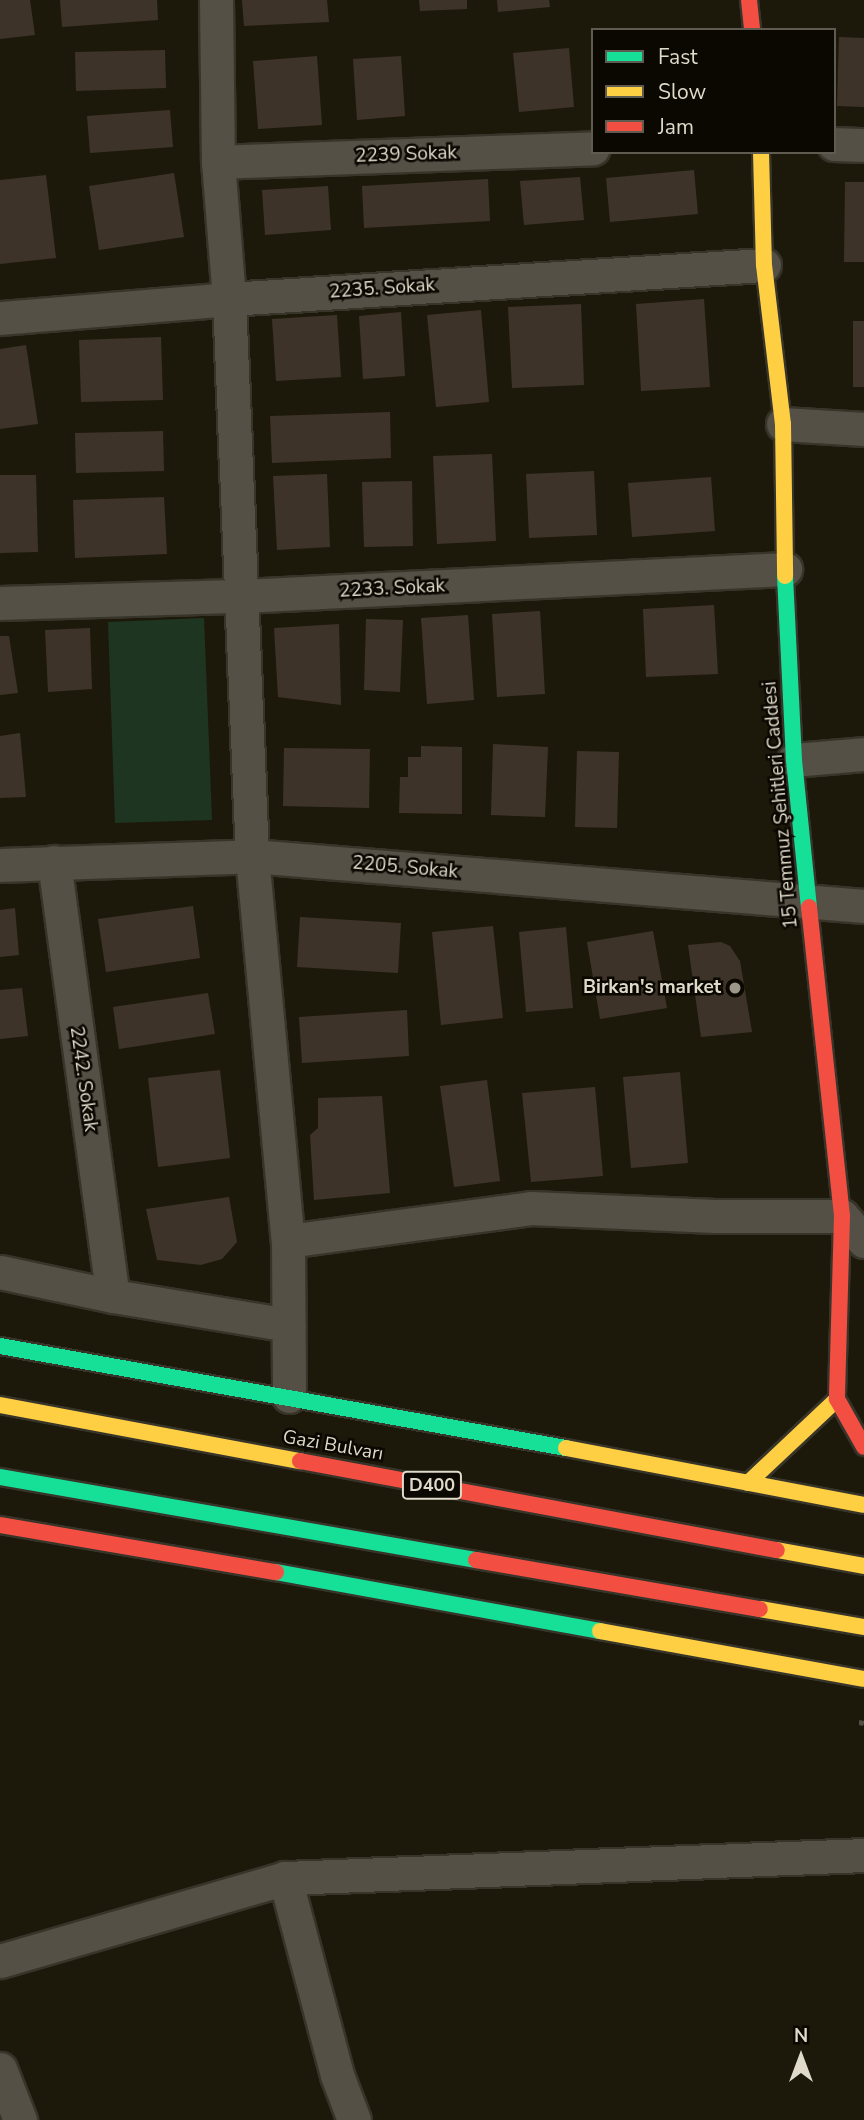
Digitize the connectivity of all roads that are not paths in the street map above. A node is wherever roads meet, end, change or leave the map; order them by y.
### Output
1 (216, 0) edge
2 (749, 0) edge
3 (752, 28) edge
4 (836, 144) edge
5 (864, 145) edge
6 (591, 148) edge
7 (761, 154) edge
8 (218, 162) junction
9 (764, 265) junction
10 (229, 299) junction
11 (0, 318) edge
12 (783, 424) junction
13 (864, 429) edge
14 (785, 569) junction
15 (242, 597) junction
16 (0, 603) edge
17 (864, 754) edge
18 (794, 760) junction
19 (252, 856) junction
20 (54, 862) junction
21 (0, 865) edge
22 (810, 901) junction
23 (864, 906) edge
24 (842, 1216) junction
25 (288, 1241) junction
26 (864, 1241) edge
27 (0, 1272) edge
28 (113, 1296) junction
29 (289, 1325) junction
30 (0, 1346) edge
31 (289, 1396) junction
32 (837, 1399) junction
33 (0, 1405) edge
34 (864, 1447) edge
35 (0, 1477) edge
36 (748, 1483) junction
37 (864, 1505) edge
38 (0, 1525) edge
39 (864, 1566) edge
40 (864, 1627) edge
41 (864, 1679) edge
42 (864, 1855) edge
43 (285, 1878) junction
44 (0, 1961) edge
45 (0, 2069) edge
46 (20, 2120) edge
47 (354, 2120) edge

1 - 8 street
2 - 3 main road
4 - 5 street
6 - 8 street, 2239 Sokak
7 - 9 main road, 15 Temmuz Şehitleri Caddesi
8 - 10 street
9 - 10 street, 2235. Sokak
9 - 12 main road, 15 Temmuz Şehitleri Caddesi
10 - 11 street, 2235. Sokak
10 - 15 street
12 - 13 street
12 - 14 main road, 15 Temmuz Şehitleri Caddesi
14 - 15 street, 2233. Sokak
14 - 18 main road, 15 Temmuz Şehitleri Caddesi
15 - 16 street, 2233. Sokak
15 - 19 street
17 - 18 street
18 - 22 main road, 15 Temmuz Şehitleri Caddesi
19 - 20 street, 2205. Sokak
19 - 22 street, 2205. Sokak
19 - 25 street
20 - 21 street, 2205. Sokak
20 - 28 street, 2242. Sokak
22 - 23 street, 2205. Sokak
22 - 24 main road, 15 Temmuz Şehitleri Caddesi
24 - 25 street
24 - 26 street
24 - 32 main road, 15 Temmuz Şehitleri Caddesi
25 - 29 street
27 - 28 street
28 - 29 street
29 - 31 street
30 - 31 main road
31 - 36 main road
32 - 34 main road
32 - 36 main road
33 - 39 main road, Gazi Bulvarı / D400
35 - 40 main road
36 - 37 main road
38 - 41 main road
42 - 43 street
43 - 44 street
43 - 47 street
45 - 46 street

